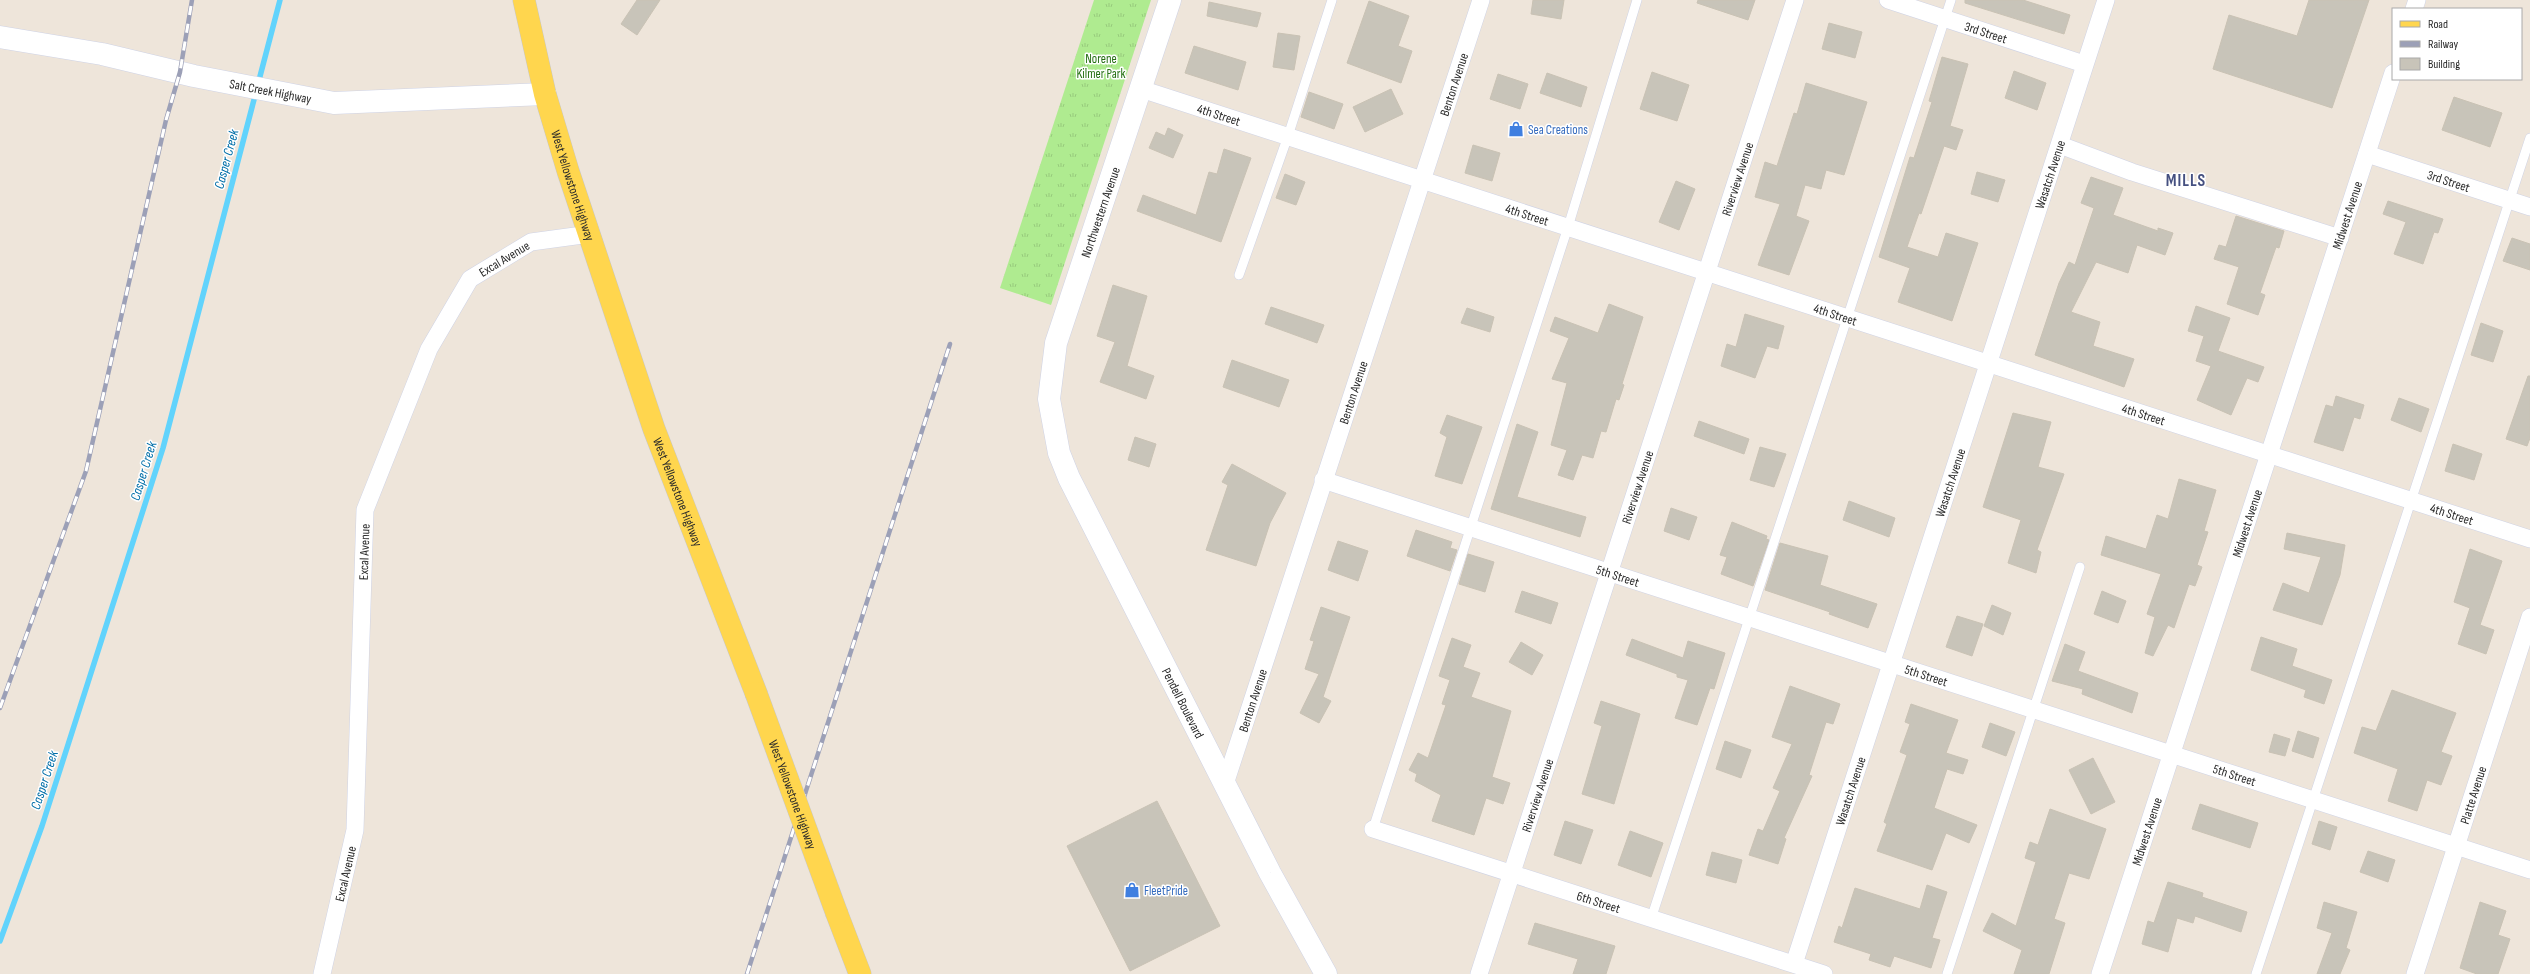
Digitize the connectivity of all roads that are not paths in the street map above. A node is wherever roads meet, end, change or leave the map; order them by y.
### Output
1 (524, 0) edge
2 (1170, 0) edge
3 (1332, 0) edge
4 (1481, 0) edge
5 (1637, 0) edge
6 (1795, 0) edge
7 (1888, 0) edge
8 (1950, 0) edge
9 (2106, 0) edge
10 (1945, 18) junction
11 (0, 37) edge
12 (2084, 64) junction
13 (2392, 76) edge
14 (1141, 88) junction
15 (545, 94) junction
16 (1288, 136) junction
17 (2530, 138) edge
18 (2060, 145) junction
19 (2367, 154) junction
20 (1422, 180) junction
21 (2509, 200) junction
22 (2530, 207) edge
23 (1568, 227) junction
24 (590, 234) junction
25 (2340, 238) junction
26 (1708, 273) junction
27 (1239, 275) dead end
28 (1847, 318) junction
29 (1989, 364) junction
30 (1053, 427) joint
31 (2269, 455) junction
32 (1323, 480) junction
33 (2411, 501) junction
34 (1470, 528) junction
35 (2530, 540) edge
36 (2080, 567) dead end
37 (1610, 573) junction
38 (2530, 617) edge
39 (1749, 618) junction
40 (1892, 664) junction
41 (2033, 710) junction
42 (2172, 754) junction
43 (1225, 784) junction
44 (2313, 800) junction
45 (1373, 829) joint
46 (2456, 846) junction
47 (2530, 870) edge
48 (1512, 875) junction
49 (1651, 919) junction
50 (1794, 964) junction
51 (322, 974) edge
52 (860, 974) edge
53 (1326, 974) edge
54 (1479, 974) edge
55 (1824, 974) edge
56 (1947, 974) edge
57 (2100, 974) edge
58 (2256, 974) edge
59 (2415, 974) edge

1 - 15 main road, West Yellowstone Highway
2 - 14 street, Northwestern Avenue
3 - 16 lane
4 - 20 street, Benton Avenue
5 - 23 lane
6 - 26 street, Riverview Avenue
7 - 10 street, 3rd Street
8 - 10 lane
9 - 12 street, Wasatch Avenue
10 - 12 street, 3rd Street
10 - 28 lane
11 - 15 street, Salt Creek Highway
12 - 18 street, Wasatch Avenue
13 - 19 street, Midwest Avenue
14 - 16 street, 4th Street
14 - 30 street, Northwestern Avenue
15 - 24 main road, West Yellowstone Highway
16 - 20 street, 4th Street
16 - 27 lane
17 - 21 lane
18 - 25 street
18 - 29 street, Wasatch Avenue
19 - 21 street, 3rd Street
19 - 25 street, Midwest Avenue
20 - 23 street, 4th Street
20 - 32 street, Benton Avenue
21 - 22 street, 3rd Street
21 - 33 lane
23 - 26 street, 4th Street
23 - 34 lane
24 - 51 street, Excal Avenue
24 - 52 main road, West Yellowstone Highway, bridge
25 - 31 street, Midwest Avenue
26 - 28 street, 4th Street
26 - 37 street, Riverview Avenue
28 - 29 street, 4th Street
28 - 39 lane
29 - 31 street, 4th Street
29 - 40 street, Wasatch Avenue
30 - 43 street, Pendell Boulevard
31 - 33 street, 4th Street
31 - 42 street, Midwest Avenue
32 - 34 street, 5th Street
32 - 43 street, Benton Avenue
33 - 35 street, 4th Street
33 - 44 lane
34 - 37 street, 5th Street
34 - 45 lane
36 - 41 lane
37 - 39 street, 5th Street
37 - 48 street, Riverview Avenue
38 - 46 street, Platte Avenue
39 - 40 street, 5th Street
39 - 49 lane
40 - 41 street, 5th Street
40 - 50 street, Wasatch Avenue
41 - 42 street, 5th Street
41 - 56 lane
42 - 44 street, 5th Street
42 - 57 street, Midwest Avenue
43 - 53 street, Pendell Boulevard
44 - 46 street, 5th Street
44 - 58 lane
45 - 48 street, 6th Street
46 - 47 street, 5th Street
46 - 59 street, Platte Avenue
48 - 49 street, 6th Street
48 - 54 street, Riverview Avenue
49 - 50 street, 6th Street
50 - 55 street, 6th Street

